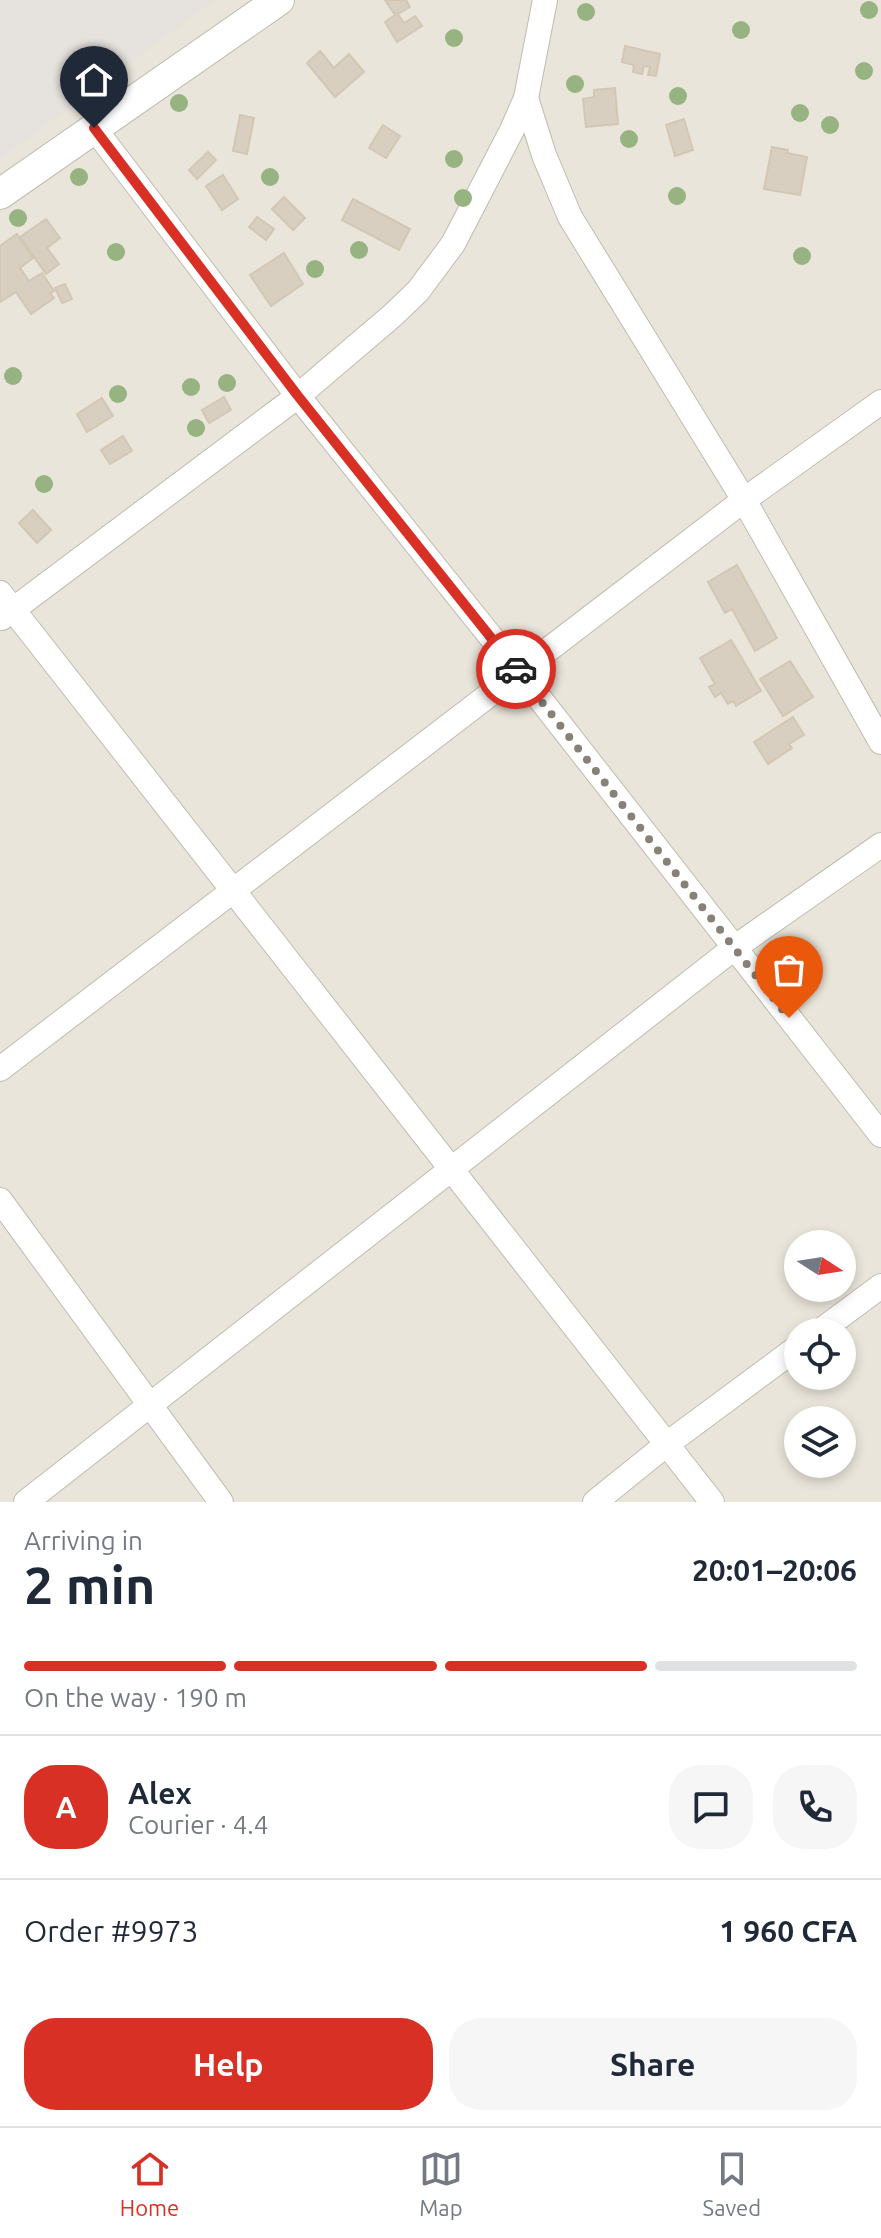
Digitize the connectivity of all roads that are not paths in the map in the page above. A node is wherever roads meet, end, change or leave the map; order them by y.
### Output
1 (279, 0) edge
2 (545, 0) edge
3 (526, 98) junction
4 (94, 128) junction
5 (0, 194) edge
6 (298, 396) junction
7 (881, 402) edge
8 (744, 500) junction
9 (4, 607) edge
10 (519, 672) junction
11 (881, 742) edge
12 (881, 845) edge
13 (235, 890) junction
14 (734, 948) junction
15 (0, 1069) edge
16 (881, 1135) edge
17 (453, 1169) junction
18 (0, 1200) edge
19 (881, 1286) edge
20 (838, 1318) edge
21 (784, 1357) edge
22 (150, 1406) junction
23 (667, 1444) junction
24 (26, 1502) edge
25 (221, 1502) edge
26 (595, 1502) edge
27 (712, 1502) edge

1 - 4 street
2 - 3 street
3 - 6 street
3 - 8 street
4 - 5 street
4 - 6 street
6 - 9 street
6 - 10 street
7 - 8 street
8 - 10 street
8 - 11 street
9 - 13 street
10 - 13 street
10 - 14 street
12 - 14 street
13 - 15 street
13 - 17 street
14 - 16 street
14 - 17 street
17 - 22 street
17 - 23 street
18 - 22 street
19 - 20 street
21 - 23 street
22 - 24 street
22 - 25 street
23 - 26 street
23 - 27 street

